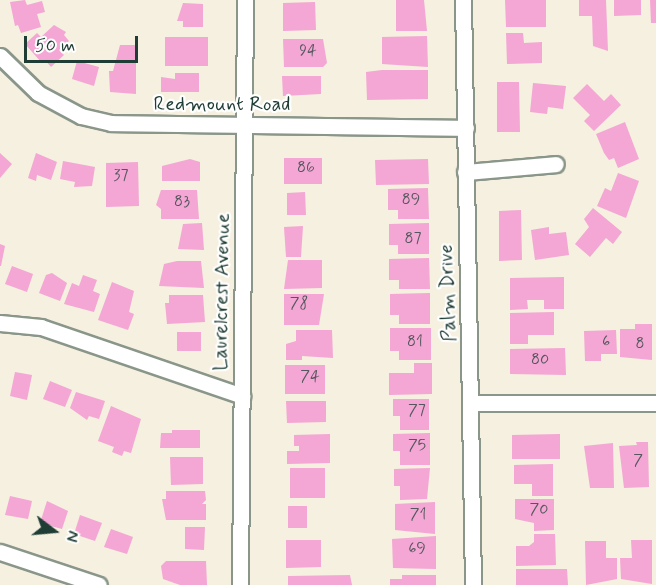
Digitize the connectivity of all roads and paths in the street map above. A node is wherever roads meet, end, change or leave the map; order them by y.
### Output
1 (245, 0) edge
2 (463, 0) edge
3 (0, 56) edge
4 (246, 124) junction
5 (466, 128) junction
6 (556, 164) dead end
7 (465, 172) junction
8 (0, 323) edge
9 (242, 396) junction
10 (471, 403) junction
11 (656, 403) edge
12 (0, 552) edge
13 (99, 585) edge
14 (240, 585) edge
15 (473, 585) edge

1 - 4 street, Laurelcrest Avenue
2 - 5 street, Palm Drive
3 - 4 street, Redmount Road
4 - 5 street, Redmount Road
4 - 9 street, Laurelcrest Avenue
5 - 7 street, Palm Drive
6 - 7 street
7 - 10 street, Palm Drive
8 - 9 street
9 - 14 street, Laurelcrest Avenue
10 - 11 street
10 - 15 street, Palm Drive
12 - 13 street

